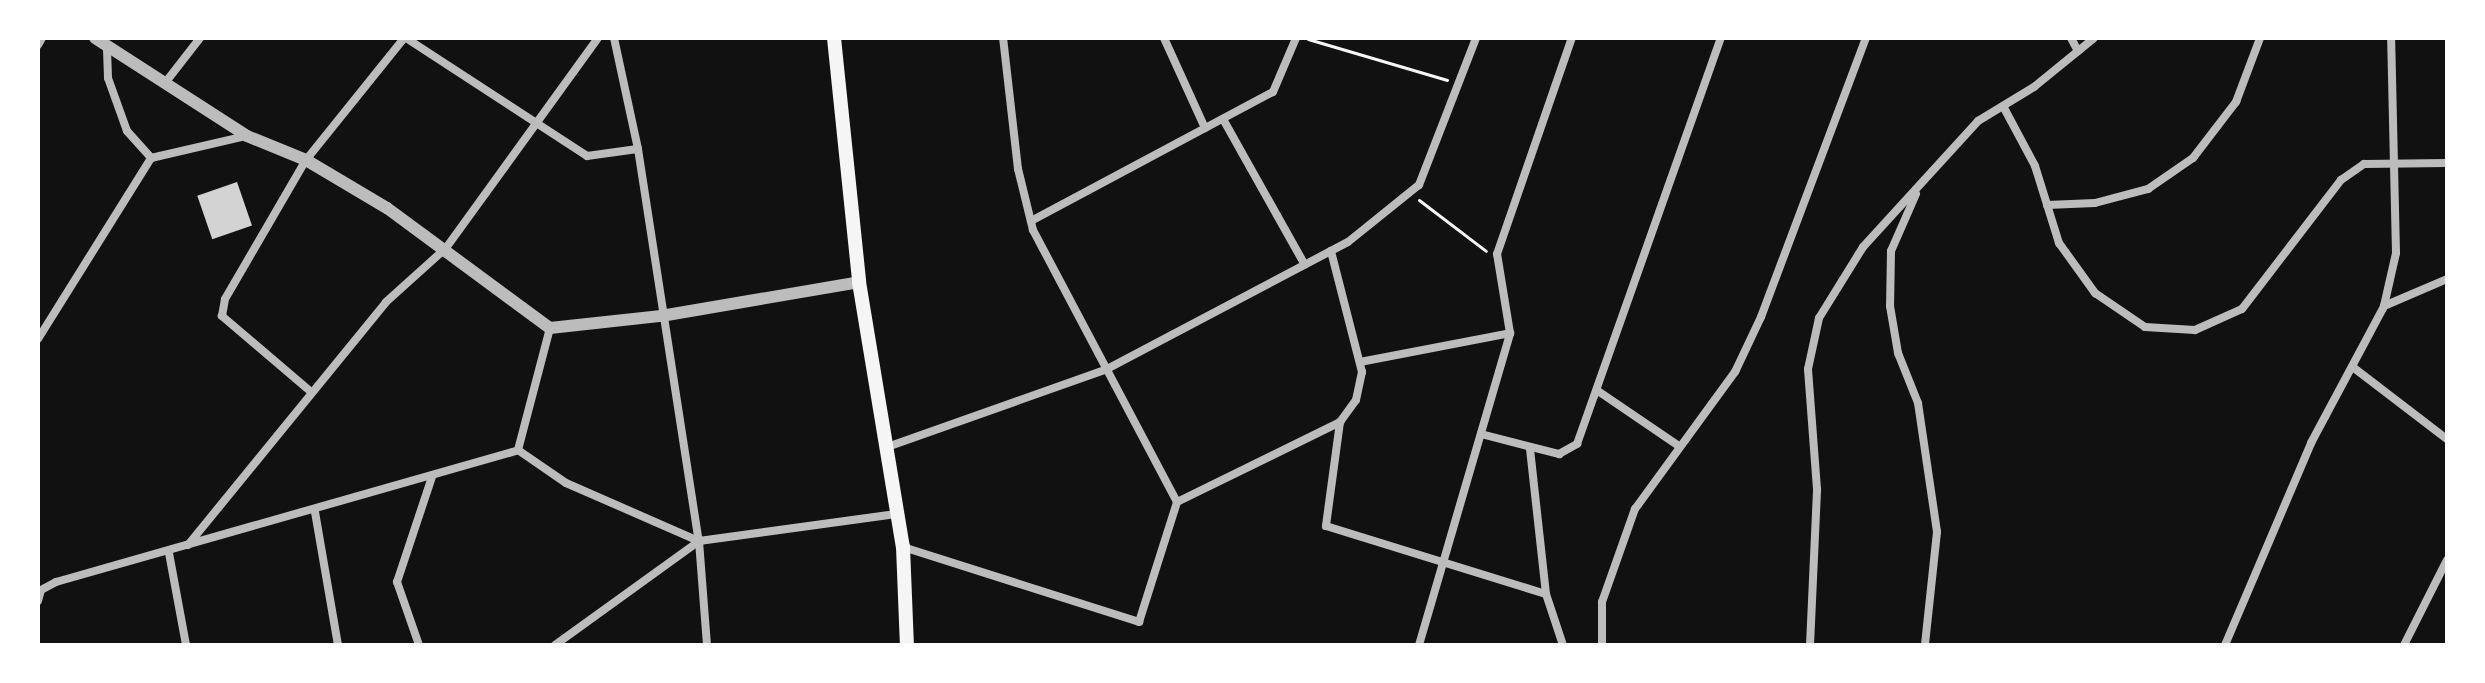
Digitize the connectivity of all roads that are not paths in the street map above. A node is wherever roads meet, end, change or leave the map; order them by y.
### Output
1 (42, 38) edge
2 (95, 38) edge
3 (200, 38) edge
4 (405, 38) edge
5 (598, 38) edge
6 (614, 38) edge
7 (834, 38) edge
8 (1003, 38) edge
9 (1164, 38) edge
10 (1296, 38) edge
11 (1476, 38) edge
12 (1572, 38) edge
13 (1721, 38) edge
14 (1866, 38) edge
15 (2071, 38) edge
16 (2094, 38) edge
17 (2260, 38) edge
18 (2391, 38) edge
19 (38, 45) edge
20 (107, 49) junction
21 (2078, 51) junction
22 (165, 83) junction
23 (2003, 106) junction
24 (1223, 119) junction
25 (534, 123) junction
26 (1205, 128) junction
27 (247, 136) junction
28 (638, 149) junction
29 (151, 158) junction
30 (306, 160) junction
31 (2397, 163) junction
32 (2447, 163) edge
33 (1919, 187) junction
34 (2047, 205) junction
35 (1031, 221) junction
36 (446, 248) junction
37 (1331, 251) junction
38 (1305, 265) junction
39 (2447, 279) edge
40 (859, 282) junction
41 (2384, 306) junction
42 (661, 316) junction
43 (550, 328) junction
44 (1510, 333) junction
45 (38, 339) edge
46 (1360, 362) junction
47 (2354, 368) junction
48 (1107, 369) junction
49 (310, 391) junction
50 (1598, 391) junction
51 (1340, 422) junction
52 (1481, 434) junction
53 (2447, 439) edge
54 (890, 446) junction
55 (1679, 446) junction
56 (1530, 449) junction
57 (518, 450) junction
58 (432, 477) junction
59 (1177, 502) junction
60 (315, 512) junction
61 (896, 514) junction
62 (699, 541) junction
63 (188, 545) junction
64 (903, 547) junction
65 (169, 553) junction
66 (2447, 560) edge
67 (1446, 561) junction
68 (40, 589) edge
69 (1546, 594) junction
70 (38, 601) edge
71 (186, 645) edge
72 (338, 645) edge
73 (419, 645) edge
74 (555, 645) edge
75 (707, 645) edge
76 (907, 645) edge
77 (1419, 645) edge
78 (1563, 645) edge
79 (1602, 645) edge
80 (1810, 645) edge
81 (1925, 645) edge
82 (2225, 645) edge
83 (2404, 645) edge

1 - 19 street
2 - 20 street
3 - 22 street
4 - 25 street
4 - 30 street
5 - 25 street
6 - 28 street
7 - 40 main road
8 - 35 street
9 - 26 street
10 - 24 street
11 - 37 street
12 - 44 street
13 - 50 street
14 - 55 street
15 - 21 street
16 - 21 street
17 - 34 street
18 - 31 street
20 - 22 street
20 - 29 street
21 - 23 street
22 - 27 street
23 - 33 street
23 - 34 street
24 - 26 street
24 - 38 street
25 - 28 street
25 - 36 street
26 - 35 street
27 - 29 street
27 - 30 street
28 - 42 street
29 - 45 street
30 - 36 street
30 - 49 street
31 - 32 street
31 - 34 street
31 - 41 street
33 - 80 street
33 - 81 street
35 - 48 street
36 - 43 street
36 - 49 street
37 - 38 street
37 - 46 street
38 - 48 street
39 - 41 street
40 - 42 street
40 - 54 main road
41 - 47 street
42 - 43 street
42 - 62 street
43 - 57 street
44 - 46 street
44 - 52 street
46 - 51 street
47 - 53 street
47 - 82 street
48 - 54 street
48 - 59 street
49 - 63 street
50 - 55 street
50 - 56 street
51 - 59 street
51 - 67 street
52 - 56 street
52 - 67 street
54 - 61 main road
55 - 79 street
56 - 69 street
57 - 58 street
57 - 62 street
58 - 60 street
58 - 73 street
59 - 64 street
60 - 63 street
60 - 72 street
61 - 62 street
61 - 64 main road
62 - 74 street
62 - 75 street
63 - 65 street
64 - 76 main road
65 - 68 street
65 - 71 street
66 - 83 street
67 - 69 street
67 - 77 street
68 - 70 street
69 - 78 street

